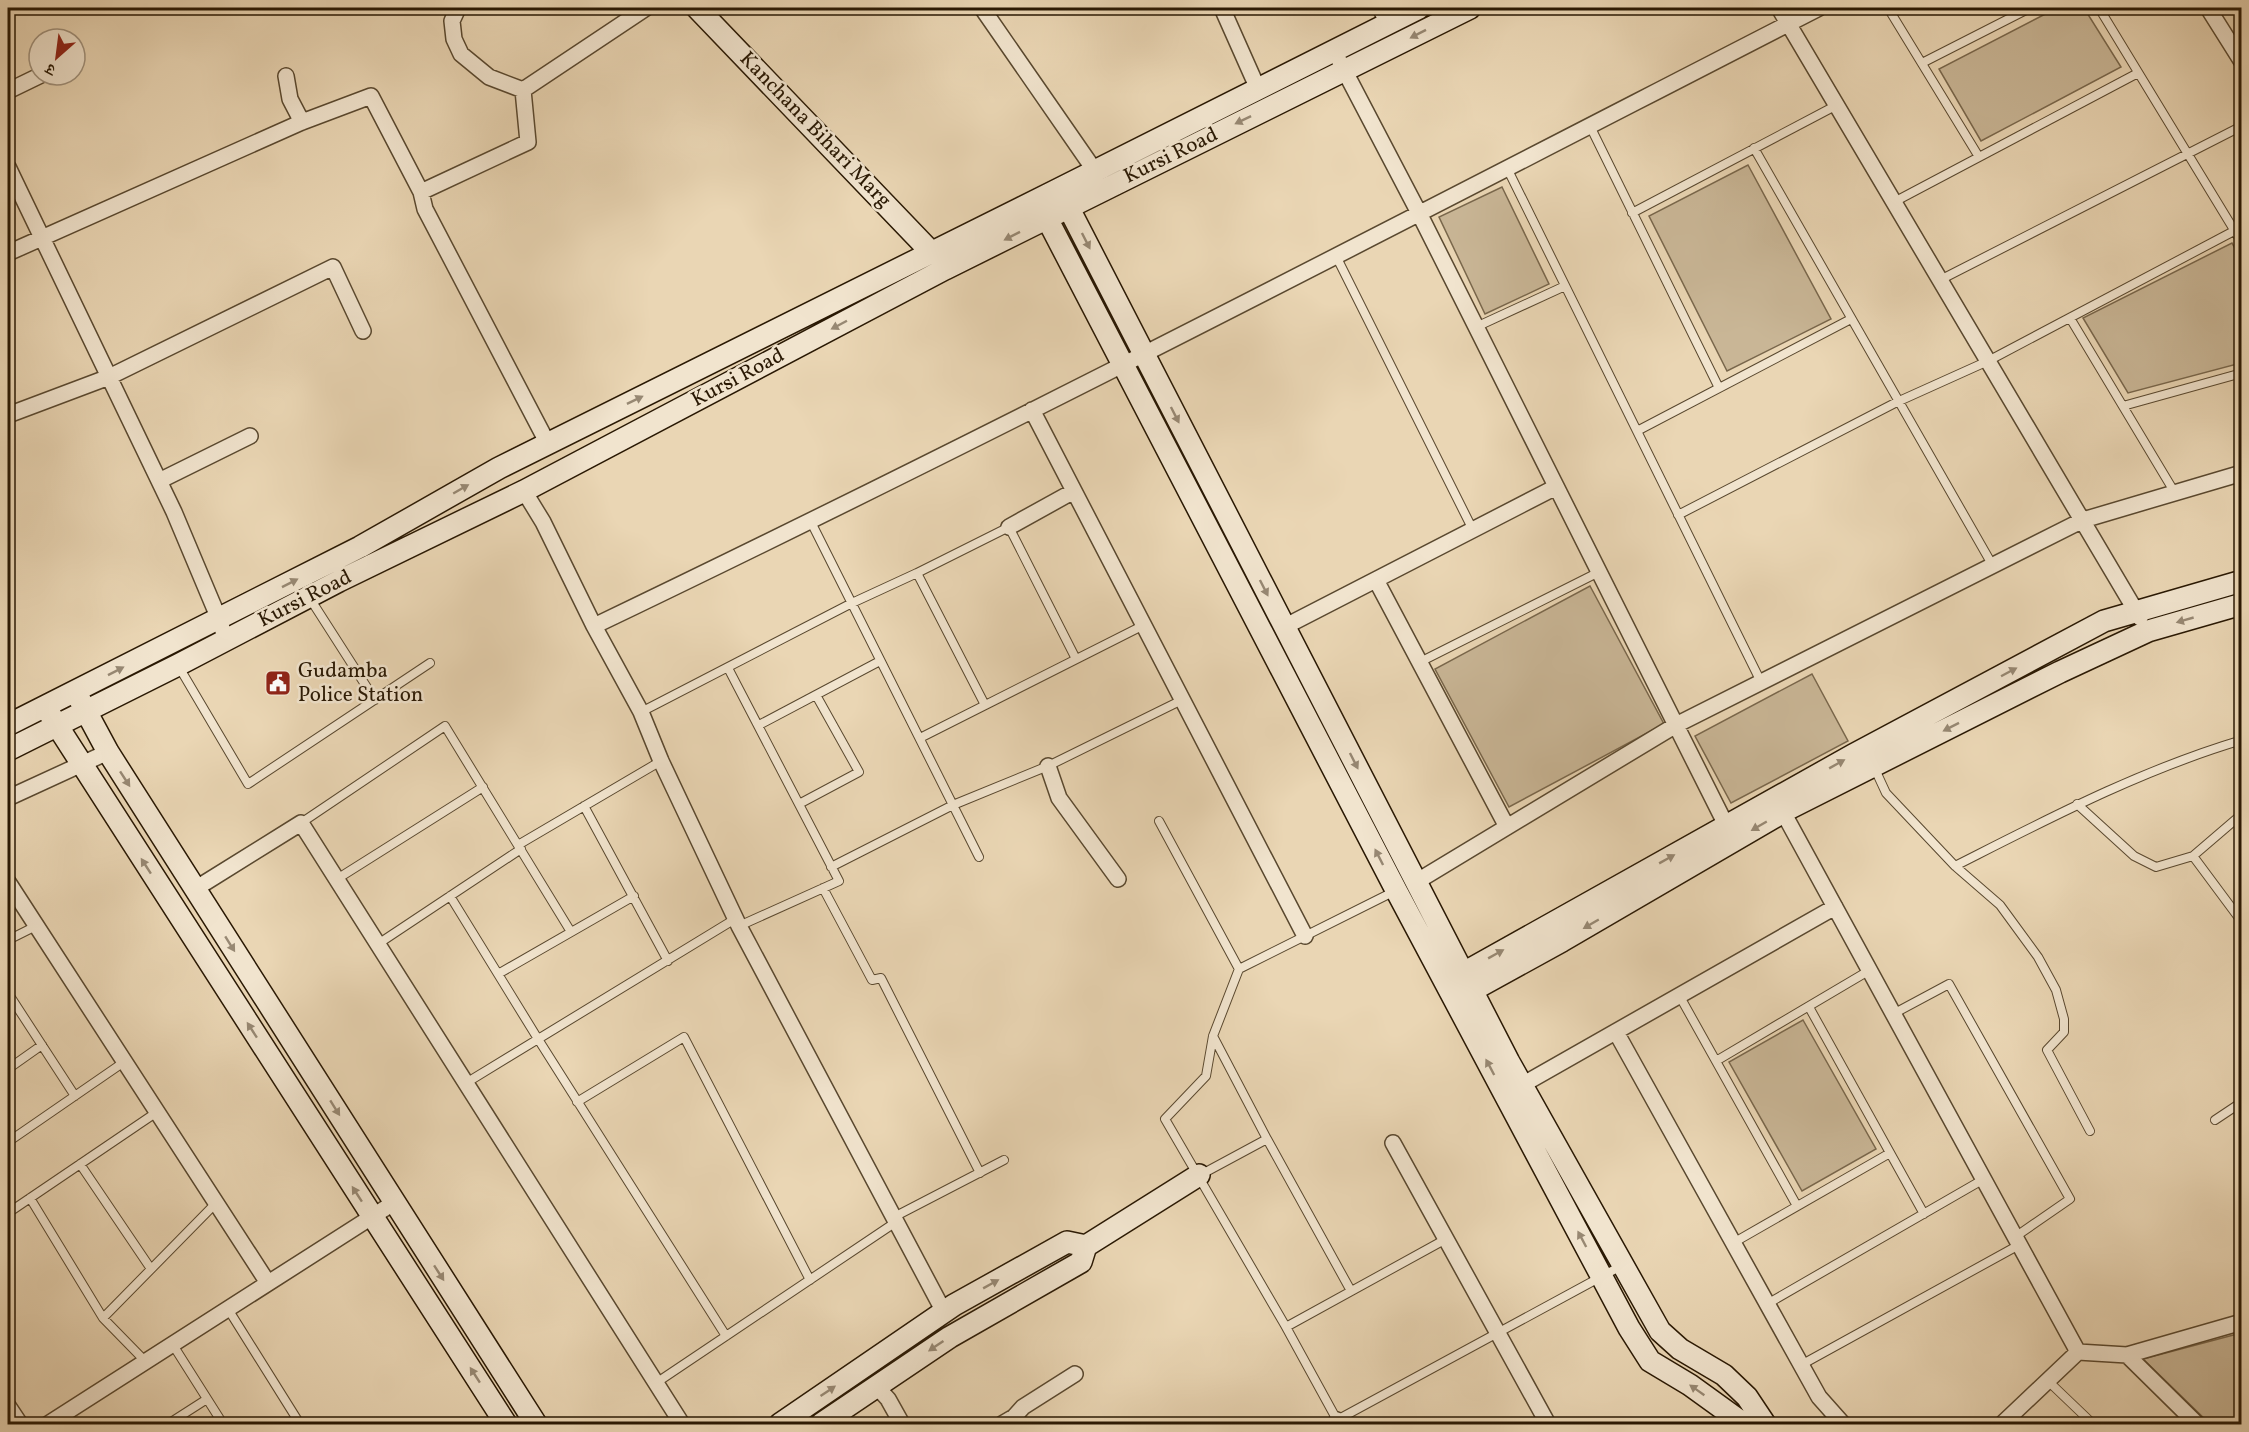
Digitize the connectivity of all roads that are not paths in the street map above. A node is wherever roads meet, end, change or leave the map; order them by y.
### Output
1 (458, 8) edge
2 (646, 8) edge
3 (697, 8) edge
4 (982, 8) edge
5 (1222, 8) edge
6 (1419, 8) edge
7 (1470, 8) edge
8 (1779, 8) edge
9 (1819, 8) edge
10 (1888, 8) edge
11 (2030, 8) edge
12 (2099, 8) edge
13 (2208, 8) edge
14 (1384, 15) edge
15 (1789, 23) junction
16 (1334, 51) junction
17 (2241, 62) edge
18 (1922, 63) junction
19 (1344, 70) junction
20 (2138, 73) junction
21 (286, 76) dead end
22 (27, 82) edge
23 (1258, 89) junction
24 (523, 90) junction
25 (8, 91) edge
26 (1837, 105) junction
27 (302, 122) junction
28 (1590, 126) junction
29 (2241, 126) edge
30 (1754, 148) junction
31 (2187, 153) junction
32 (1979, 157) junction
33 (8, 166) edge
34 (1507, 168) junction
35 (1095, 171) junction
36 (421, 192) junction
37 (1064, 198) junction
38 (1894, 202) junction
39 (1042, 209) junction
40 (1419, 213) junction
41 (1632, 213) junction
42 (2234, 231) junction
43 (42, 239) junction
44 (2241, 243) edge
45 (932, 252) junction
46 (8, 253) edge
47 (1336, 256) junction
48 (1940, 280) junction
49 (1565, 286) junction
50 (2070, 318) junction
51 (1851, 319) junction
52 (1476, 327) junction
53 (363, 331) dead end
54 (1144, 354) junction
55 (1988, 361) junction
56 (1123, 364) junction
57 (2241, 373) edge
58 (109, 378) junction
59 (1719, 388) junction
60 (1897, 402) junction
61 (2123, 406) junction
62 (1032, 410) junction
63 (8, 416) edge
64 (1637, 431) junction
65 (250, 436) dead end
66 (548, 444) junction
67 (2241, 473) edge
68 (159, 481) junction
69 (1556, 487) junction
70 (524, 491) junction
71 (1074, 491) junction
72 (2175, 493) junction
73 (1678, 514) junction
74 (2083, 520) junction
75 (811, 522) junction
76 (1009, 527) junction
77 (1473, 530) junction
78 (1993, 566) junction
79 (1599, 572) junction
80 (917, 573) junction
81 (1376, 580) junction
82 (2241, 581) edge
83 (308, 596) junction
84 (852, 603) junction
85 (2241, 604) edge
86 (2137, 612) junction
87 (219, 619) junction
88 (1144, 625) junction
89 (594, 626) junction
90 (1284, 627) junction
91 (2148, 631) junction
92 (226, 640) junction
93 (1076, 659) junction
94 (880, 661) junction
95 (1420, 662) junction
96 (429, 663) dead end
97 (178, 665) junction
98 (728, 668) junction
99 (1761, 682) junction
100 (75, 692) junction
101 (816, 695) junction
102 (375, 700) junction
103 (1182, 700) junction
104 (985, 705) junction
105 (45, 706) junction
106 (86, 712) junction
107 (641, 712) junction
108 (8, 725) edge
109 (759, 725) junction
110 (1676, 725) junction
111 (57, 727) junction
112 (920, 738) junction
113 (2241, 740) edge
114 (8, 750) edge
115 (108, 752) junction
116 (661, 761) junction
117 (80, 765) junction
118 (1048, 766) junction
119 (1873, 766) junction
120 (483, 787) junction
121 (8, 798) edge
122 (799, 804) junction
123 (2077, 804) junction
124 (953, 805) junction
125 (584, 806) junction
126 (1783, 812) junction
127 (2241, 814) edge
128 (1159, 821) dead end
129 (301, 822) junction
130 (1507, 827) junction
131 (1730, 833) junction
132 (519, 847) junction
133 (2193, 856) junction
134 (979, 857) dead end
135 (1954, 866) junction
136 (831, 867) junction
137 (337, 879) junction
138 (1118, 879) dead end
139 (8, 882) edge
140 (1416, 882) junction
141 (823, 888) junction
142 (195, 889) junction
143 (1396, 890) junction
144 (450, 896) junction
145 (634, 896) junction
146 (1835, 907) junction
147 (737, 922) junction
148 (2241, 922) edge
149 (36, 926) junction
150 (571, 932) junction
151 (1305, 936) junction
152 (8, 940) edge
153 (378, 944) junction
154 (668, 961) junction
155 (1239, 969) junction
156 (1870, 970) junction
157 (498, 974) junction
158 (1459, 987) junction
159 (8, 993) edge
160 (1679, 996) junction
161 (1809, 1007) junction
162 (1893, 1014) junction
163 (1616, 1032) junction
164 (1213, 1036) junction
165 (538, 1039) junction
166 (42, 1046) junction
167 (1716, 1061) junction
168 (124, 1062) junction
169 (8, 1069) edge
170 (466, 1083) junction
171 (1522, 1085) junction
172 (75, 1096) junction
173 (578, 1102) junction
174 (2241, 1102) edge
175 (158, 1113) junction
176 (2215, 1119) dead end
177 (2090, 1131) dead end
178 (1267, 1139) junction
179 (8, 1142) edge
180 (1393, 1143) dead end
181 (1890, 1153) junction
182 (1004, 1160) dead end
183 (80, 1164) junction
184 (980, 1173) junction
185 (1199, 1175) junction
186 (1984, 1179) junction
187 (30, 1198) junction
188 (216, 1203) junction
189 (395, 1203) junction
190 (1797, 1206) junction
191 (8, 1213) edge
192 (1924, 1214) junction
193 (372, 1217) junction
194 (895, 1220) junction
195 (1446, 1239) junction
196 (2017, 1241) junction
197 (1733, 1243) junction
198 (1086, 1246) junction
199 (1623, 1265) junction
200 (151, 1269) junction
201 (1602, 1277) junction
202 (810, 1280) junction
203 (268, 1284) junction
204 (1351, 1291) junction
205 (1767, 1304) junction
206 (228, 1309) junction
207 (944, 1312) junction
208 (104, 1318) junction
209 (2241, 1322) edge
210 (1286, 1326) junction
211 (1497, 1333) junction
212 (726, 1336) junction
213 (173, 1345) junction
214 (2078, 1352) junction
215 (2127, 1354) junction
216 (146, 1362) junction
217 (1801, 1365) junction
218 (1075, 1374) dead end
219 (2047, 1380) junction
220 (656, 1383) junction
221 (877, 1387) junction
222 (207, 1399) junction
223 (8, 1406) edge
224 (497, 1421) edge
225 (1012, 1422) edge
226 (1339, 1422) edge
227 (20, 1425) edge
228 (48, 1425) edge
229 (168, 1425) edge
230 (223, 1425) edge
231 (300, 1425) edge
232 (536, 1425) edge
233 (682, 1425) edge
234 (780, 1425) edge
235 (822, 1425) edge
236 (902, 1425) edge
237 (1548, 1425) edge
238 (1744, 1425) edge
239 (1765, 1425) edge
240 (1843, 1425) edge
241 (2002, 1425) edge
242 (2093, 1425) edge
243 (2197, 1425) edge

1 - 24 street
2 - 24 street
3 - 45 street, Kanchana Bihari Marg
4 - 35 street
5 - 23 street
6 - 14 street, Kursi Road
7 -> 19 street, Kursi Road
8 - 15 street
9 - 15 street
10 - 18 lane
11 - 18 lane
12 - 20 lane
13 - 17 street
14 - 16 street, Kursi Road
15 - 26 street
15 - 28 street
16 - 19 street
16 - 23 street, Kursi Road
18 - 32 lane
19 -> 37 street, Kursi Road
19 - 40 street
20 - 31 lane
20 - 32 lane
21 - 27 street
22 - 25 street
23 - 35 street, Kursi Road
24 - 36 street
26 - 30 lane
26 - 38 street
27 - 36 street
27 - 43 street
28 - 34 street
28 - 41 lane
29 - 31 lane
30 - 41 lane
30 - 51 lane
31 - 42 lane
31 - 48 lane
32 - 38 lane
33 - 43 street
34 - 40 street
34 - 49 lane
35 - 37 street, Kursi Road
36 - 66 street
37 - 39 street, Kursi Road
37 -> 54 street
38 - 48 street
39 - 45 street, Kursi Road
39 - 56 street
39 -> 70 street, Kursi Road
40 - 47 street
40 - 52 street
41 - 59 lane
42 - 44 lane
42 - 50 lane
43 - 46 street
43 - 58 street
66 -> 45 street, Kursi Road
47 - 54 street
47 - 77 lane
48 - 55 street
49 - 52 lane
49 - 64 lane
50 - 55 lane
50 - 61 lane
51 - 59 lane
51 - 60 lane
52 - 69 street
53 - 58 street
54 - 56 street
54 -> 90 street
55 - 60 lane
55 - 74 street
56 - 62 street
143 -> 56 street
57 - 61 lane
58 - 63 street
58 - 68 street
59 - 64 lane
60 - 73 lane
60 - 78 lane
61 - 72 lane
62 - 71 street
62 - 75 street
64 - 73 lane
65 - 68 street
87 -> 66 street, Kursi Road
67 - 72 street
68 - 87 street
69 - 77 street
69 - 79 street
70 - 83 street, Kursi Road
70 - 89 street
71 - 76 street
71 - 88 street
72 - 74 street
73 - 99 lane
74 - 78 street
74 - 86 street
75 - 84 lane
75 - 89 street
76 - 80 lane
76 - 93 lane
77 - 81 street
78 - 99 street
79 - 95 lane
79 - 110 street
80 - 84 lane
80 - 104 lane
81 - 90 street
81 - 95 street
82 - 86 street
83 - 92 street, Kursi Road
83 - 102 lane
84 - 94 lane
84 - 98 lane
85 -> 91 street
86 - 91 street
131 -> 86 street
87 - 92 street
100 -> 87 street, Kursi Road
88 - 93 lane
88 - 103 street
89 - 107 street
90 -> 140 street
91 -> 119 street
92 - 97 street, Kursi Road
93 - 104 lane
94 - 101 lane
94 - 112 lane
95 - 130 street
96 - 102 lane
97 - 102 lane
97 - 106 street, Kursi Road
98 - 107 lane
98 - 109 lane
99 - 110 street
100 - 105 street, Kursi Road
100 - 106 street
101 - 109 lane
101 - 122 lane
103 - 118 lane
103 - 151 street
104 - 112 lane
105 - 108 street, Kursi Road
105 - 111 street
106 - 111 street, Kursi Road
106 - 115 street
107 - 116 street
109 - 122 lane
110 - 130 street
110 - 131 street
111 - 114 street, Kursi Road
111 - 117 street
112 - 124 lane
113 - 123 lane
115 - 117 street
115 -> 142 street
116 - 125 lane
116 - 147 street
117 - 121 street
193 -> 117 street
118 - 124 lane
118 - 138 street
119 - 126 street
119 - 135 lane
120 - 129 lane
120 - 132 lane
120 - 137 lane
122 - 136 lane
123 - 133 lane
123 - 135 lane
124 - 134 lane
124 - 136 lane
125 - 132 lane
125 - 145 lane
126 -> 131 street
126 - 146 street
127 - 133 lane
128 - 155 lane
129 - 137 street
129 - 142 street
130 - 140 street
131 - 158 street
132 - 144 lane
132 - 150 lane
133 - 148 lane
135 - 177 lane
136 - 141 lane
137 - 153 street
139 - 149 street
140 - 158 street
141 - 147 lane
141 - 184 lane
142 -> 189 street
143 - 151 lane
143 - 158 street
144 - 153 lane
144 - 157 lane
145 - 150 lane
145 - 154 lane
146 - 156 street
146 - 160 street
147 - 154 lane
147 - 194 street
149 - 152 lane
149 - 168 street
150 - 157 lane
151 - 155 lane
153 - 170 street
154 - 165 lane
155 - 164 lane
156 - 161 lane
156 - 162 street
157 - 165 lane
158 - 171 street
201 -> 158 street
159 - 166 lane
160 - 163 street
160 - 167 lane
161 - 167 lane
161 - 181 lane
162 - 186 street
162 - 196 lane
163 - 171 street
163 - 197 street
164 - 178 lane
164 - 185 lane
165 - 170 lane
165 - 173 lane
166 - 169 lane
166 - 172 lane
167 - 190 lane
168 - 172 lane
168 - 175 street
170 - 220 street
171 - 199 street
172 - 179 lane
173 - 202 lane
173 - 212 lane
174 - 176 lane
175 - 183 lane
175 - 188 street
178 - 185 lane
178 - 204 lane
180 - 195 street
181 - 190 lane
181 - 192 lane
182 - 184 lane
183 - 187 lane
183 - 200 lane
184 - 194 lane
185 - 198 street
185 - 210 lane
186 - 192 lane
186 - 196 street
187 - 191 lane
187 - 208 lane
188 - 200 lane
188 - 203 street
189 - 193 street
189 -> 232 street
190 - 197 lane
192 - 205 lane
193 - 203 street
224 -> 193 street
194 - 202 lane
194 - 207 street
195 - 204 lane
195 - 211 street
196 - 214 street
196 - 217 lane
197 - 205 street
207 -> 198 street
198 -> 221 street
199 - 201 lane
199 - 239 street
200 - 208 lane
201 - 211 lane
238 -> 201 street
202 - 212 lane
203 - 206 street
204 - 210 lane
205 - 217 street
206 - 213 street
206 - 231 lane
234 -> 207 street
208 - 216 lane
209 - 215 street
210 - 226 lane
211 - 226 lane
211 - 237 street
212 - 220 lane
213 - 216 street
213 - 222 lane
214 - 215 street
214 - 219 street
215 - 243 street
216 - 228 street
217 - 240 street
218 - 225 street
219 - 241 street
219 - 242 lane
220 - 233 street
221 - 235 street
221 - 236 street
222 - 229 lane
222 - 230 lane
223 - 227 street

